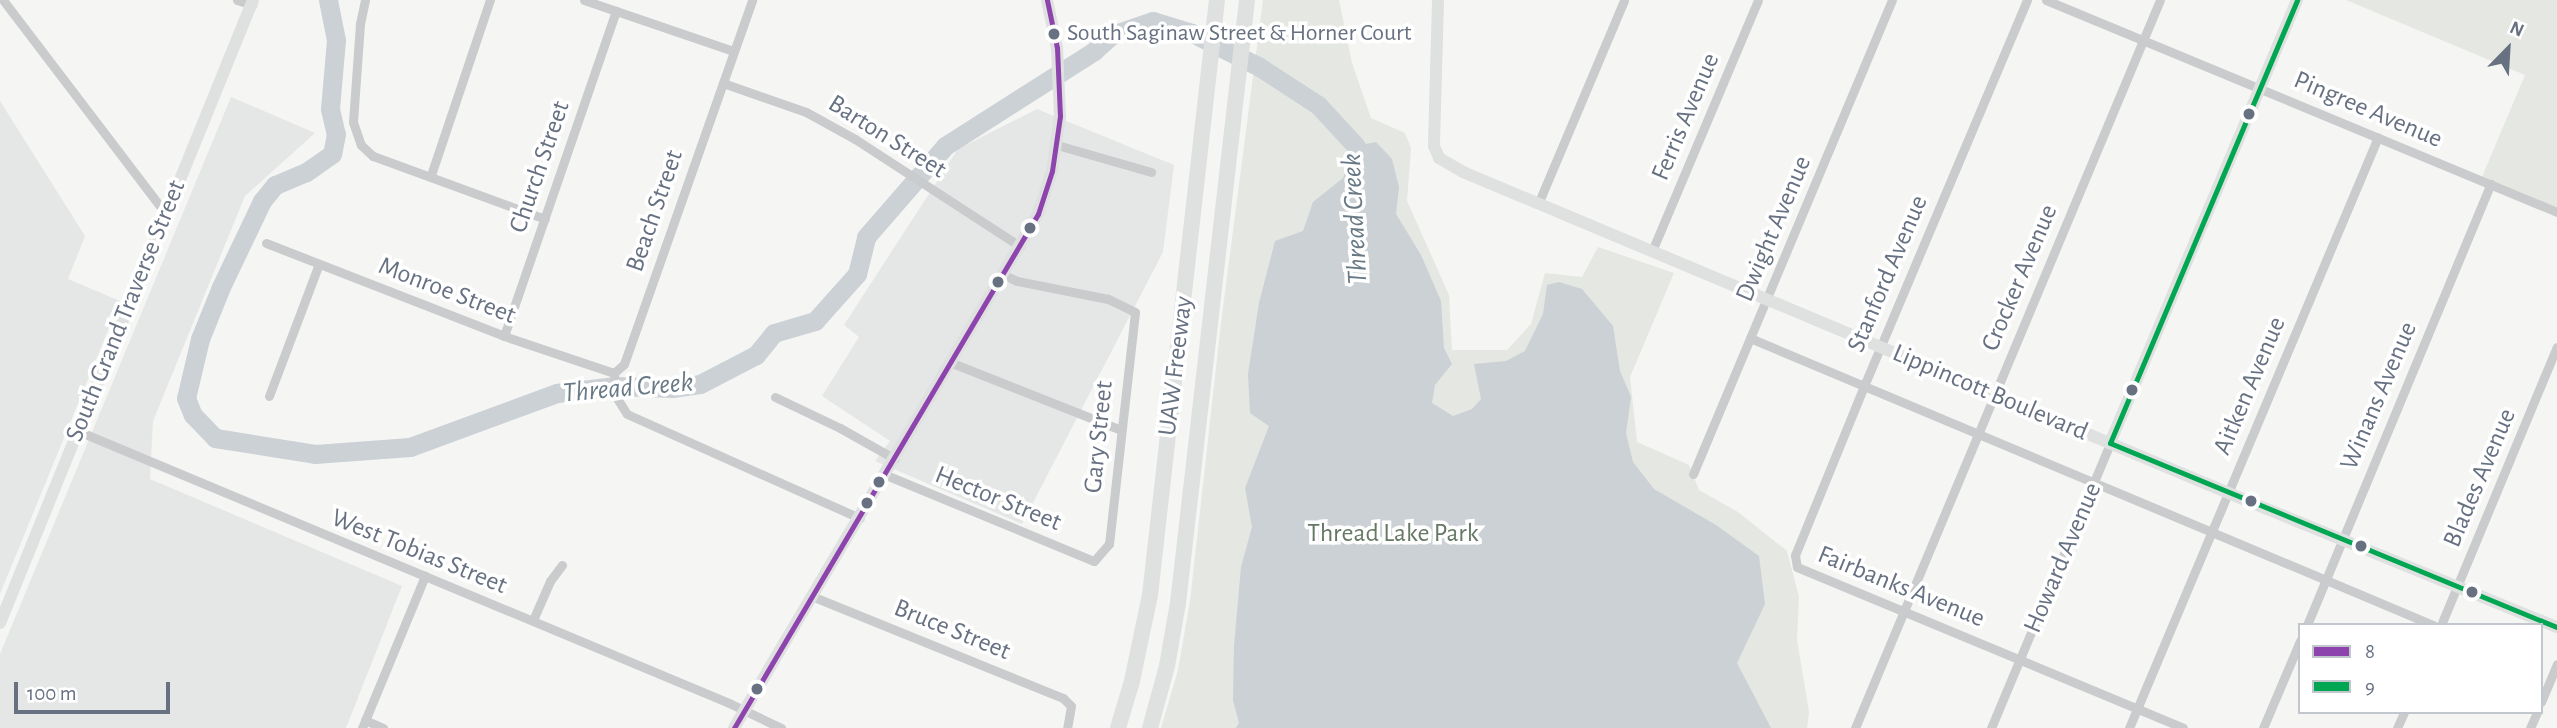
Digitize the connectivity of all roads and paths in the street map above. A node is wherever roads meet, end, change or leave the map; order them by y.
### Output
1 (3, 0) edge
2 (237, 0) edge
3 (365, 0) edge
4 (489, 0) edge
5 (583, 0) edge
6 (752, 0) edge
7 (1047, 0) edge
8 (1217, 0) edge
9 (1247, 0) edge
10 (1438, 0) edge
11 (1624, 0) edge
12 (1758, 0) edge
13 (1892, 0) edge
14 (2027, 0) edge
15 (2046, 0) edge
16 (2160, 0) edge
17 (2297, 0) edge
18 (252, 3) edge
19 (616, 11) junction
20 (2143, 40) junction
21 (733, 51) junction
22 (723, 83) junction
23 (2259, 88) junction
24 (2378, 137) junction
25 (1057, 145) junction
26 (1151, 172) dead end
27 (430, 176) junction
28 (2491, 184) junction
29 (1538, 204) junction
30 (2557, 212) edge
31 (165, 213) junction
32 (544, 219) junction
33 (266, 243) dead end
34 (1020, 246) junction
35 (1652, 251) junction
36 (319, 264) junction
37 (1004, 275) junction
38 (1767, 299) junction
39 (504, 336) junction
40 (1750, 338) junction
41 (1881, 347) junction
42 (2557, 347) edge
43 (952, 363) junction
44 (614, 373) junction
45 (1864, 386) junction
46 (1993, 395) junction
47 (270, 396) dead end
48 (775, 397) dead end
49 (1121, 430) junction
50 (78, 432) junction
51 (1977, 434) junction
52 (2110, 443) junction
53 (895, 459) junction
54 (1693, 474) dead end
55 (886, 475) junction
56 (2095, 482) junction
57 (2228, 493) junction
58 (860, 518) junction
59 (2212, 532) junction
60 (2342, 540) junction
61 (1094, 561) joint
62 (562, 565) dead end
63 (1797, 567) joint
64 (425, 576) junction
65 (2327, 579) junction
66 (2457, 587) junction
67 (814, 597) junction
68 (1903, 611) junction
69 (533, 620) junction
70 (0, 623) edge
71 (2308, 623) edge
72 (2428, 623) edge
73 (2442, 623) edge
74 (2557, 627) edge
75 (2298, 646) edge
76 (2020, 659) junction
77 (2557, 664) edge
78 (2555, 675) edge
79 (2543, 698) edge
80 (2136, 709) junction
81 (744, 712) junction
82 (363, 724) edge
83 (383, 728) edge
84 (734, 728) edge
85 (782, 728) edge
86 (1067, 728) edge
87 (1118, 728) edge
88 (1150, 728) edge
89 (1855, 728) edge
90 (1991, 728) edge
91 (2129, 728) edge
92 (2183, 728) edge
93 (2263, 728) edge

1 - 31 street
2 - 18 street
3 - 27 street
4 - 27 street
5 - 19 street
6 - 21 street, Beach Street
7 - 25 street
8 - 87 highway, UAW Freeway
9 - 88 highway, UAW Freeway
10 - 29 street, Lippincott Boulevard
11 - 29 street
12 - 35 street, Ferris Avenue
13 - 38 street, Dwight Avenue
14 - 41 street, Stanford Avenue
15 - 20 street, Pingree Avenue
16 - 20 street, Crocker Avenue
17 - 23 street, Howard Avenue
18 - 31 street, South Grand Traverse Street
19 - 21 street
19 - 32 street, Church Street
20 - 23 street, Pingree Avenue
20 - 46 street, Crocker Avenue
21 - 22 street, Beach Street
22 - 34 street, Barton Street
22 - 44 street, Beach Street
23 - 24 street, Pingree Avenue
23 - 52 street, Howard Avenue
24 - 28 street, Pingree Avenue
24 - 57 street, Aitken Avenue
25 - 26 street
25 - 34 street
27 - 32 street
28 - 30 street, Pingree Avenue
28 - 60 street, Winans Avenue
29 - 35 street, Lippincott Boulevard
31 - 50 street, South Grand Traverse Street
32 - 39 street, Church Street
33 - 36 street, Monroe Street
34 - 37 street
35 - 38 street, Lippincott Boulevard
36 - 39 street, Monroe Street
36 - 47 street
37 - 43 street
37 - 49 street, Gary Street
38 - 40 street, Dwight Avenue
38 - 41 street, Lippincott Boulevard
39 - 44 street, Monroe Street
40 - 45 street, Lippincott Boulevard
40 - 54 street, Dwight Avenue
41 - 45 street, Stanford Avenue
41 - 46 street, Lippincott Boulevard
42 - 66 street, Blades Avenue
43 - 49 street
43 - 53 street
44 - 58 street
45 - 51 street, Lippincott Boulevard
45 - 63 street, Stanford Avenue
46 - 51 street, Crocker Avenue
46 - 52 street, Lippincott Boulevard
48 - 53 street
49 - 61 street, Gary Street
50 - 64 street, West Tobias Street
50 - 70 street, South Grand Traverse Street
51 - 56 street, Lippincott Boulevard
51 - 68 street, Crocker Avenue
52 - 56 street, Howard Avenue
52 - 57 street, Lippincott Boulevard
53 - 55 street
55 - 58 street
55 - 61 street, Hector Street
56 - 59 street, Lippincott Boulevard
56 - 76 street, Howard Avenue
57 - 59 street, Aitken Avenue
57 - 60 street, Lippincott Boulevard
58 - 67 street
59 - 65 street, Lippincott Boulevard
59 - 80 street, Aitken Avenue
60 - 65 street, Winans Avenue
60 - 66 street, Lippincott Boulevard
62 - 69 street
63 - 68 street, Fairbanks Avenue
64 - 69 street, West Tobias Street
64 - 82 street
65 - 71 street, Winans Avenue
65 - 72 street, Lippincott Boulevard
66 - 73 street, Blades Avenue
66 - 74 street, Lippincott Boulevard
67 - 81 street
67 - 86 street, Bruce Street
68 - 76 street, Fairbanks Avenue
68 - 89 street, Crocker Avenue
69 - 81 street, West Tobias Street
75 - 93 street
76 - 80 street, Fairbanks Avenue
76 - 90 street, Howard Avenue
77 - 78 street
78 - 79 street
80 - 91 street, Aitken Avenue
80 - 92 street, Fairbanks Avenue
81 - 84 street
81 - 85 street, West Tobias Street
82 - 83 street

